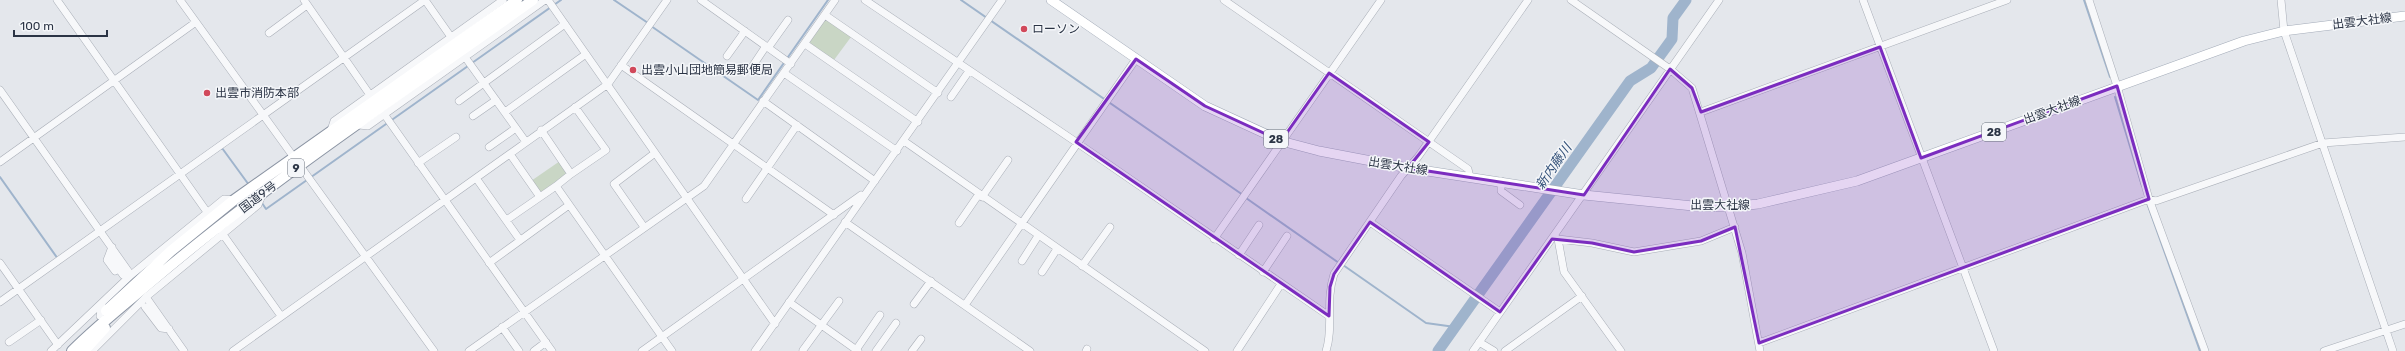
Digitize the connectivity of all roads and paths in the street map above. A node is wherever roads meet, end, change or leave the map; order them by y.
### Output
1 (58, 0) edge
2 (180, 0) edge
3 (425, 0) edge
4 (517, 0) edge
5 (533, 0) edge
6 (546, 0) edge
7 (667, 0) edge
8 (701, 0) edge
9 (835, 0) edge
10 (865, 0) edge
11 (1002, 0) edge
12 (1051, 0) edge
13 (1224, 0) edge
14 (1381, 0) edge
15 (1528, 0) edge
16 (1571, 0) edge
17 (1719, 0) edge
18 (1863, 0) edge
19 (2007, 0) edge
20 (2089, 0) edge
21 (2281, 0) edge
22 (502, 1) edge
23 (305, 3) edge
24 (496, 15) junction
25 (512, 15) junction
26 (824, 15) junction
27 (2405, 16) edge
28 (788, 20) dead end
29 (196, 22) junction
30 (565, 24) junction
31 (509, 26) junction
32 (745, 31) junction
33 (2284, 31) junction
34 (269, 33) dead end
35 (451, 37) junction
36 (805, 44) junction
37 (767, 47) junction
38 (1880, 47) junction
39 (586, 54) junction
40 (727, 56) dead end
41 (464, 57) junction
42 (344, 58) junction
43 (1136, 59) junction
44 (418, 60) junction
45 (791, 64) junction
46 (958, 64) junction
47 (621, 65) junction
48 (1669, 68) junction
49 (750, 70) dead end
50 (969, 71) junction
51 (415, 72) junction
52 (784, 73) junction
53 (1329, 73) junction
54 (430, 77) junction
55 (114, 81) junction
56 (483, 83) junction
57 (608, 84) junction
58 (2117, 86) junction
59 (0, 90) edge
60 (938, 93) junction
61 (370, 95) junction
62 (952, 97) dead end
63 (496, 100) junction
64 (459, 101) dead end
65 (763, 102) junction
66 (575, 107) junction
67 (505, 112) junction
68 (1701, 112) junction
69 (384, 114) junction
70 (264, 116) junction
71 (473, 116) dead end
72 (918, 122) junction
73 (359, 125) junction
74 (797, 125) junction
75 (516, 128) junction
76 (331, 130) junction
77 (541, 130) junction
78 (33, 137) junction
79 (456, 137) dead end
80 (2405, 137) edge
81 (904, 141) junction
82 (1281, 141) junction
83 (526, 142) junction
84 (1076, 142) junction
85 (1429, 142) junction
86 (734, 143) junction
87 (2323, 143) junction
88 (489, 148) dead end
89 (897, 151) junction
90 (655, 153) junction
91 (510, 154) junction
92 (293, 157) junction
93 (1921, 158) junction
94 (1008, 160) dead end
95 (0, 162) edge
96 (418, 163) junction
97 (299, 166) junction
98 (768, 168) junction
99 (1408, 168) junction
100 (180, 174) junction
101 (571, 174) junction
102 (1470, 177) junction
103 (476, 178) junction
104 (875, 181) junction
105 (1501, 181) junction
106 (556, 186) junction
107 (868, 190) junction
108 (263, 193) junction
109 (1580, 194) junction
110 (980, 196) junction
111 (540, 197) junction
112 (687, 197) junction
113 (746, 199) dead end
114 (2149, 199) junction
115 (234, 200) junction
116 (444, 201) junction
117 (569, 205) junction
118 (1520, 205) dead end
119 (1729, 207) junction
120 (207, 212) junction
121 (834, 215) junction
122 (508, 219) junction
123 (845, 222) junction
124 (1370, 222) junction
125 (958, 223) dead end
126 (1021, 224) junction
127 (1259, 225) dead end
128 (644, 226) junction
129 (1110, 227) dead end
130 (1735, 227) junction
131 (100, 229) junction
132 (222, 233) junction
133 (1038, 236) junction
134 (1287, 236) dead end
135 (174, 238) junction
136 (1556, 238) junction
137 (1214, 239) junction
138 (520, 240) junction
139 (112, 247) junction
140 (191, 248) junction
141 (1057, 249) junction
142 (171, 252) junction
143 (109, 255) junction
144 (366, 255) junction
145 (604, 255) junction
146 (1239, 256) junction
147 (188, 260) junction
148 (1022, 261) dead end
149 (0, 263) edge
150 (490, 264) junction
151 (1082, 266) junction
152 (1963, 267) junction
153 (115, 272) dead end
154 (1042, 272) dead end
155 (1263, 272) junction
156 (123, 275) dead end
157 (131, 275) junction
158 (745, 279) junction
159 (931, 281) junction
160 (150, 283) junction
161 (1281, 284) junction
162 (19, 288) junction
163 (1582, 296) junction
164 (146, 297) junction
165 (839, 301) dead end
166 (0, 302) edge
167 (789, 302) junction
168 (102, 304) junction
169 (914, 304) dead end
170 (965, 305) junction
171 (145, 310) dead end
172 (525, 311) junction
173 (1500, 312) junction
174 (880, 315) dead end
175 (100, 316) junction
176 (281, 316) junction
177 (1328, 316) junction
178 (41, 320) junction
179 (896, 323) dead end
180 (775, 324) junction
181 (2405, 324) edge
182 (822, 325) junction
183 (502, 327) junction
184 (165, 328) junction
185 (2386, 331) junction
186 (662, 337) junction
187 (921, 339) dead end
188 (9, 342) dead end
189 (546, 342) junction
190 (1479, 342) junction
191 (1759, 343) junction
192 (61, 348) edge
193 (847, 348) edge
194 (803, 350) dead end
195 (857, 350) edge
196 (51, 351) edge
197 (72, 351) edge
198 (84, 351) edge
199 (92, 351) edge
200 (184, 351) edge
201 (233, 351) edge
202 (434, 351) edge
203 (469, 351) edge
204 (519, 351) edge
205 (534, 351) edge
206 (552, 351) edge
207 (642, 351) edge
208 (672, 351) edge
209 (755, 351) edge
210 (876, 351) edge
211 (912, 351) edge
212 (1030, 351) edge
213 (1205, 351) edge
214 (1237, 351) edge
215 (1326, 351) edge
216 (1473, 351) edge
217 (1494, 351) edge
218 (1506, 351) edge
219 (1621, 351) edge
220 (1760, 351) edge
221 (1994, 351) edge
222 (2205, 351) edge
223 (2324, 351) edge
224 (2393, 351) edge

1 - 55 street
2 - 29 street
3 - 35 street
3 - 42 street
4 - 24 highway, 国道9号 / 9
5 - 25 highway, 国道9号 / 9
6 - 30 street
6 - 31 street
7 - 47 street
8 - 32 street
9 - 26 street
10 - 46 street
11 - 46 street
12 - 43 main road, 出雲大社線 / 28
13 - 53 street
14 - 53 street
15 - 85 street
16 - 48 street
17 - 48 street
18 - 38 street
19 - 38 street
20 - 58 street
21 - 33 street
22 - 24 street
22 - 35 street
23 - 34 street
23 - 42 street
24 - 51 highway, 国道9号 / 9
25 - 31 street
25 - 54 highway, 国道9号 / 9
26 - 36 street
26 - 60 street
27 - 33 main road, 出雲大社線 / 28
28 - 37 street
29 - 55 street
29 - 70 street
30 - 39 street
30 - 56 street
31 - 41 street
32 - 37 street
32 - 40 street
33 - 58 main road, 出雲大社線 / 28
33 - 87 street
35 - 44 street
36 - 45 street
36 - 72 street
37 - 45 street
37 - 49 street
38 - 68 street
38 - 93 street
39 - 57 street
39 - 67 street
41 - 54 street
41 - 56 street
42 - 61 street
42 - 70 street
43 - 82 main road, 出雲大社線 / 28
43 - 84 street
44 - 51 street
44 - 61 street
45 - 52 street
46 - 50 street
46 - 60 street
47 - 57 street
47 - 86 street
48 - 68 street
48 - 109 street
50 - 62 street
50 - 84 street
51 - 76 highway, 国道9号 / 9
52 - 65 street
52 - 89 street
53 - 82 street
53 - 85 street
54 - 69 street
54 - 73 highway, 国道9号 / 9
55 - 78 street
55 - 100 street
56 - 63 street
56 - 64 street
57 - 66 street
57 - 90 street
58 - 93 main road, 出雲大社線 / 28
58 - 114 street
59 - 78 street
60 - 72 street
61 - 76 street
63 - 67 street
63 - 71 street
65 - 74 street
65 - 86 street
66 - 77 street
66 - 101 street
67 - 75 street
68 - 119 street
69 - 73 street
69 - 96 street
70 - 92 street
70 - 100 street
72 - 81 street
73 - 97 highway, 国道9号 / 9
74 - 98 street
74 - 104 street
75 - 83 street
75 - 88 street
76 - 92 highway, 国道9号 / 9
77 - 83 street
77 - 101 street
78 - 95 street
78 - 131 street
79 - 96 street
80 - 87 street
81 - 89 street
81 - 110 street
82 - 99 main road, 出雲大社線 / 28
82 - 137 street
83 - 91 street
84 - 126 street
84 - 137 street
85 - 99 street
85 - 102 street
86 - 98 street
86 - 112 street
87 - 114 street
87 - 185 street
89 - 104 street
90 - 112 street
90 - 128 street
91 - 103 street
91 - 111 street
92 - 97 street
92 - 115 highway, 国道9号 / 9
93 - 119 main road, 出雲大社線 / 28
93 - 152 street
94 - 110 street
96 - 116 street
97 - 108 highway, 国道9号 / 9
97 - 144 street
98 - 113 street
98 - 121 street
99 - 102 main road, 出雲大社線 / 28
99 - 124 street
100 - 120 street
100 - 131 street
101 - 106 street
102 - 105 main road, 出雲大社線 / 28
103 - 116 street
103 - 122 street
104 - 107 street
105 - 109 main road, 出雲大社線 / 28
105 - 118 street
106 - 111 street
106 - 117 street
107 - 121 street
107 - 123 street
108 - 132 street
108 - 140 highway, 国道9号 / 9
109 - 119 main road, 出雲大社線 / 28
109 - 136 street
110 - 125 street
110 - 126 street
111 - 122 street
112 - 128 street
112 - 158 street
114 - 152 street
114 - 222 street
115 - 120 street
115 - 142 highway, 国道9号 / 9
116 - 144 street
116 - 150 street
117 - 138 street
117 - 145 street
119 - 130 street
120 - 135 street
121 - 158 street
122 - 138 street
123 - 159 street
123 - 167 street
124 - 173 street
124 - 177 street
126 - 133 street
126 - 170 street
127 - 146 street
128 - 145 street
129 - 151 street
130 - 136 street
130 - 191 street
131 - 139 street
131 - 162 street
132 - 147 street
132 - 176 street
133 - 141 street
133 - 148 street
134 - 155 street
135 - 142 street
135 - 157 street
136 - 163 street
136 - 173 street
137 - 146 street
138 - 150 street
139 - 143 street
139 - 157 street
140 - 147 street
140 - 160 highway, 国道9号 / 9
141 - 151 street
141 - 154 street
142 - 175 highway, 国道9号 / 9
143 - 153 street
143 - 156 street
144 - 176 street
144 - 202 street
145 - 172 street
145 - 186 street
146 - 155 street
147 - 164 street
149 - 162 street
150 - 172 street
151 - 213 street
152 - 191 street
152 - 221 street
155 - 161 street
157 - 168 street
158 - 180 street
158 - 186 street
159 - 169 street
159 - 170 street
160 - 197 highway, 国道9号 / 9
160 - 198 highway, 9
161 - 177 street
161 - 214 street
162 - 166 street
162 - 178 street
163 - 218 street
163 - 219 street
164 - 184 street
164 - 199 street
165 - 182 street
167 - 180 street
167 - 182 street
168 - 175 street
168 - 192 street
170 - 212 street
171 - 184 street
172 - 183 street
172 - 189 street
173 - 190 street
174 - 195 street
175 - 192 highway, 国道9号 / 9
176 - 201 street
177 - 215 street
178 - 188 street
178 - 192 street
179 - 210 street
180 - 209 street
181 - 185 street
182 - 193 street
182 - 194 street
183 - 203 street
183 - 204 street
184 - 200 street
185 - 223 street
185 - 224 street
186 - 207 street
186 - 208 street
187 - 211 street
189 - 205 street
189 - 206 street
190 - 216 street
190 - 217 street
191 - 220 street
192 - 196 street
193 - 195 street

